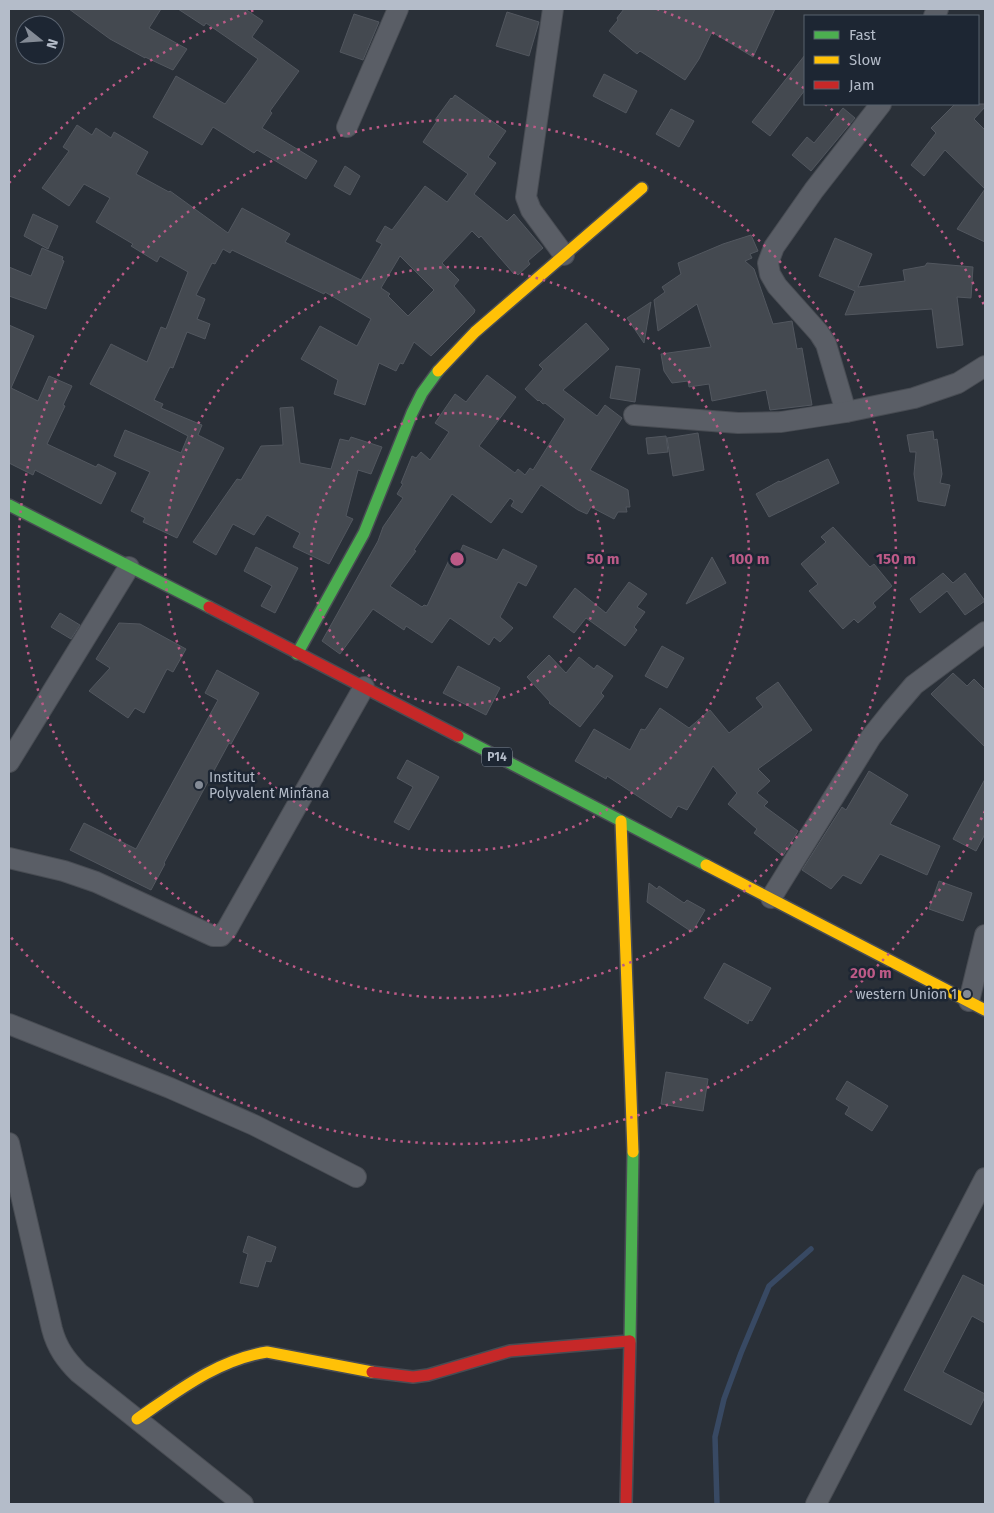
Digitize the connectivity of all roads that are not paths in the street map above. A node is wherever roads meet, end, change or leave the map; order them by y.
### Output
1 (398, 9) edge
2 (553, 9) edge
3 (880, 105) edge
4 (347, 127) dead end
5 (642, 188) dead end
6 (564, 256) junction
7 (985, 366) edge
8 (846, 412) junction
9 (634, 415) dead end
10 (9, 505) edge
11 (129, 567) junction
12 (985, 632) edge
13 (297, 654) junction
14 (364, 687) junction
15 (9, 762) edge
16 (620, 821) junction
17 (9, 858) edge
18 (771, 898) junction
19 (985, 936) edge
20 (977, 1006) edge
21 (9, 1024) edge
22 (9, 1143) edge
23 (356, 1176) dead end
24 (985, 1178) edge
25 (629, 1341) junction
26 (137, 1419) junction
27 (243, 1504) edge
28 (626, 1504) edge
29 (816, 1504) edge

1 - 4 street
2 - 6 street
3 - 8 street
5 - 6 street
6 - 13 street
7 - 8 street
8 - 9 street
10 - 11 street, P14
11 - 13 street, P14
11 - 15 street
12 - 18 street
13 - 14 street, P14
14 - 16 street, P14
14 - 17 street
16 - 18 street, P14
16 - 25 street
18 - 20 street, P14
19 - 20 street
21 - 23 street
22 - 26 street
24 - 29 street
25 - 26 street
25 - 28 street
26 - 27 street

